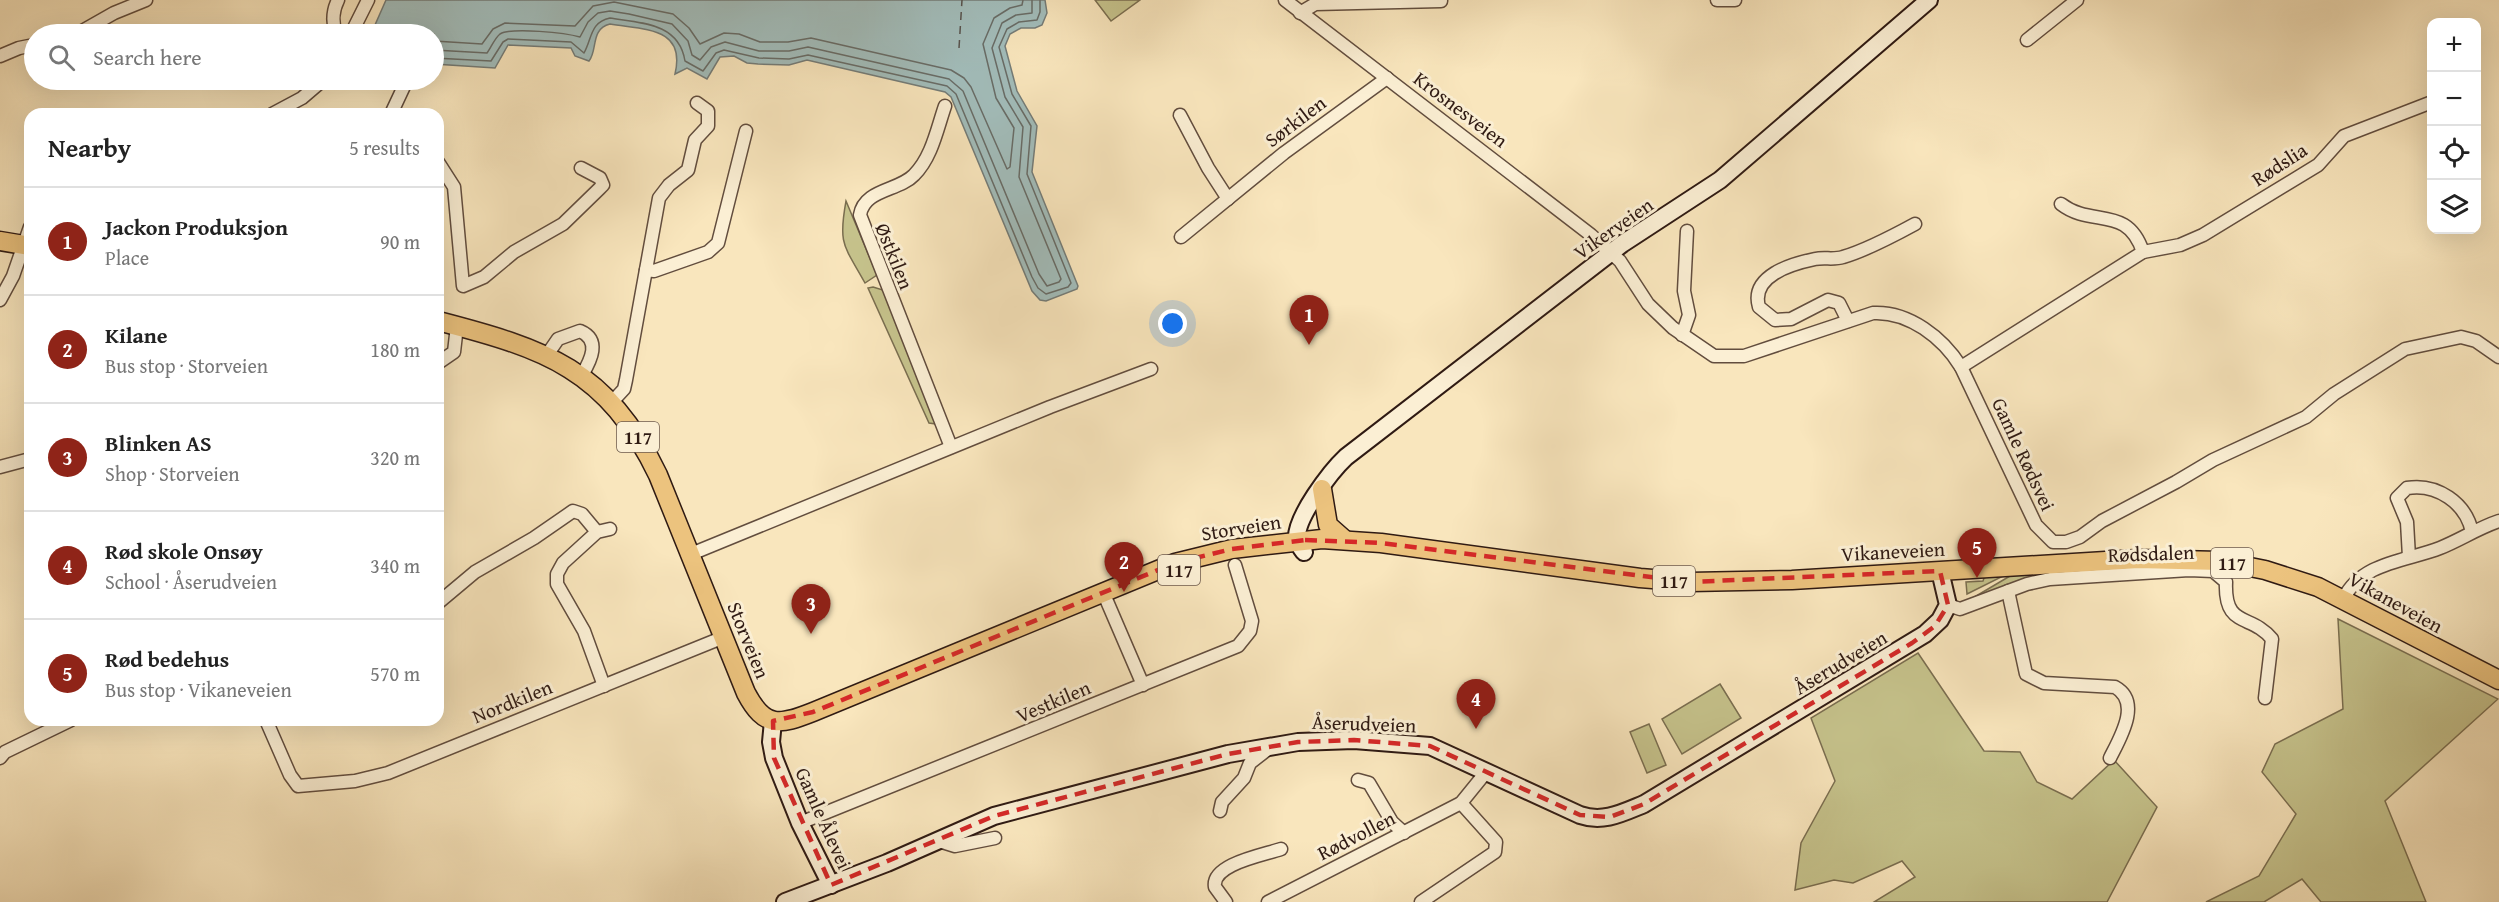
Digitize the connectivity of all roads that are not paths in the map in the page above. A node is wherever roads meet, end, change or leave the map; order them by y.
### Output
1 (146, 0) edge
2 (338, 0) edge
3 (368, 0) edge
4 (1285, 0) edge
5 (1717, 0) edge
6 (1735, 0) edge
7 (1929, 0) edge
8 (2077, 0) edge
9 (1441, 1) edge
10 (1300, 13) junction
11 (96, 24) edge
12 (332, 24) edge
13 (356, 24) edge
14 (2026, 40) dead end
15 (24, 48) edge
16 (0, 56) edge
17 (1387, 78) junction
18 (311, 90) edge
19 (402, 90) edge
20 (697, 103) dead end
21 (2427, 104) edge
22 (945, 106) dead end
23 (283, 108) edge
24 (394, 108) edge
25 (1180, 115) dead end
26 (746, 131) dead end
27 (581, 168) dead end
28 (444, 171) edge
29 (1228, 199) junction
30 (2061, 204) dead end
31 (1915, 224) dead end
32 (1687, 231) dead end
33 (1181, 237) dead end
34 (0, 241) edge
35 (24, 245) edge
36 (24, 250) edge
37 (1612, 252) junction
38 (2143, 252) junction
39 (646, 270) junction
40 (0, 300) edge
41 (1848, 321) junction
42 (444, 322) edge
43 (458, 326) junction
44 (1682, 335) junction
45 (547, 355) junction
46 (2499, 357) edge
47 (444, 359) edge
48 (1961, 367) junction
49 (1152, 369) dead end
50 (582, 375) junction
51 (612, 402) junction
52 (951, 447) junction
53 (24, 461) edge
54 (0, 467) edge
55 (1322, 489) junction
56 (2499, 521) edge
57 (610, 529) dead end
58 (597, 532) junction
59 (2472, 532) junction
60 (1345, 540) junction
61 (1303, 544) junction
62 (1409, 549) junction
63 (691, 554) junction
64 (2409, 557) junction
65 (1235, 565) dead end
66 (1940, 571) junction
67 (2008, 591) junction
68 (1103, 592) junction
69 (444, 598) edge
70 (2344, 598) junction
71 (1948, 605) junction
72 (724, 637) junction
73 (2499, 680) edge
74 (1143, 685) junction
75 (604, 686) junction
76 (2265, 698) dead end
77 (773, 721) junction
78 (59, 726) edge
79 (269, 726) edge
80 (1274, 746) junction
81 (0, 758) edge
82 (2110, 758) dead end
83 (1487, 771) junction
84 (1358, 780) dead end
85 (1461, 803) junction
86 (1220, 811) dead end
87 (800, 823) junction
88 (1404, 833) junction
89 (995, 838) dead end
90 (936, 840) junction
91 (1281, 849) dead end
92 (831, 885) junction
93 (785, 902) edge
94 (1226, 902) edge
95 (1268, 902) edge
96 (1421, 902) edge

1 - 11 street
2 - 12 street
3 - 13 street
4 - 10 street, Krosnesveien
5 - 6 street
7 - 37 street, Vikerveien
8 - 14 street
9 - 10 street
10 - 17 street, Krosnesveien
15 - 16 street
17 - 29 street, Sørkilen
17 - 37 street, Krosnesveien
18 - 23 street
19 - 24 street
20 - 39 street
21 - 38 street, Rødslia
22 - 52 street, Østkilen
25 - 29 street
26 - 39 street
27 - 28 street
29 - 33 street, Sørkilen
30 - 38 street
31 - 41 street
32 - 44 street
34 - 35 main road
36 - 40 street
37 - 44 street, Gamle Rødsvei
37 - 55 street, Vikerveien
38 - 48 street, Rødslia
39 - 51 street
41 - 44 street, Gamle Rødsvei
41 - 48 street, Gamle Rødsvei
42 - 43 main road, Storveien / 117
43 - 45 main road, Storveien / 117
43 - 47 street
45 - 50 main road, Storveien / 117
45 - 50 street
46 - 48 street, Gamle Rødsvei
49 - 52 street
50 - 51 main road, Storveien / 117
51 - 63 main road, Storveien / 117
52 - 63 street
53 - 54 street
55 - 60 main road
55 - 61 street, Vikerveien
56 - 59 street
57 - 58 street
58 - 69 street
58 - 75 street
59 - 64 street
59 - 64 street
60 - 61 main road, Vikaneveien / 117
60 - 62 main road, Vikaneveien / 117
61 - 62 main road, Vikaneveien / 117
61 - 68 main road, Storveien / 117
62 - 66 main road, Vikaneveien / 117
63 - 72 main road, Storveien / 117
64 - 70 street
65 - 74 street, Vestkilen
66 - 70 main road, Vikaneveien / 117
66 - 71 street
67 - 71 street, Rødsdalen
67 - 76 street, Rødsdalen
67 - 82 street
68 - 74 street
68 - 77 main road, Storveien / 117
70 - 73 main road, Vikaneveien / 117
71 - 83 street, Åserudveien
72 - 75 street, Nordkilen
72 - 77 main road, Storveien / 117
74 - 87 street, Vestkilen
75 - 79 street, Nordkilen
77 - 87 street, Gamle Ålevei
78 - 81 street
80 - 83 street, Åserudveien
80 - 86 street
80 - 90 street, Åserudveien
83 - 85 street, Rødvollen
84 - 88 street
85 - 88 street, Rødvollen
85 - 96 street
87 - 92 street, Gamle Ålevei
88 - 95 street, Rødvollen
89 - 90 street
90 - 92 street, Åserudveien
91 - 94 street
92 - 93 street, Gamle Ålevei

